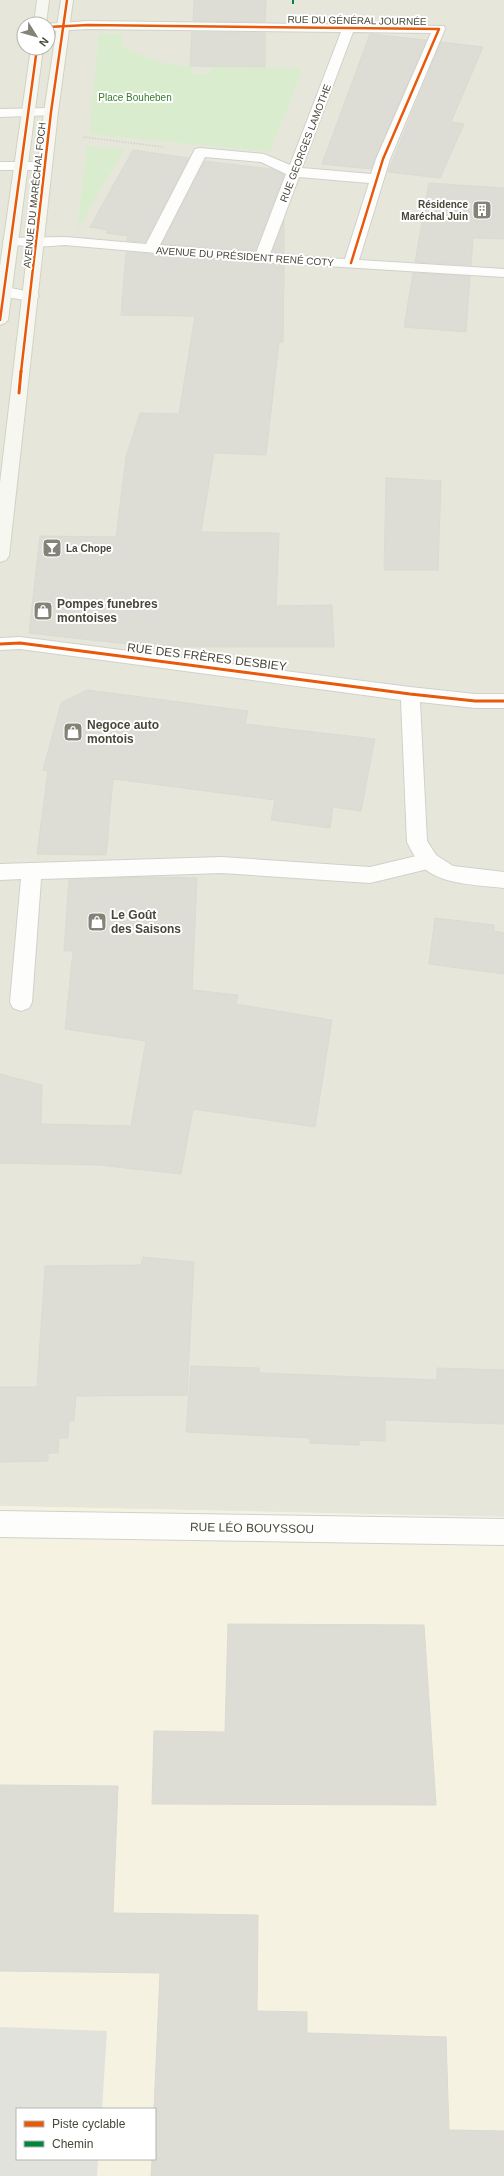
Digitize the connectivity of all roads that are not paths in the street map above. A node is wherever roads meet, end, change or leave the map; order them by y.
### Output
1 (43, 0) edge
2 (67, 0) edge
3 (41, 16) edge
4 (56, 28) edge
5 (63, 28) junction
6 (348, 29) junction
7 (36, 56) edge
8 (29, 112) junction
9 (51, 112) junction
10 (0, 113) edge
11 (0, 166) edge
12 (20, 166) junction
13 (45, 166) junction
14 (294, 172) junction
15 (376, 179) junction
16 (10, 241) junction
17 (36, 243) junction
18 (151, 249) junction
19 (261, 258) junction
20 (351, 264) junction
21 (504, 273) edge
22 (1, 291) edge
23 (31, 296) junction
24 (0, 320) edge
25 (6, 454) edge
26 (0, 556) edge
27 (0, 644) edge
28 (410, 694) junction
29 (504, 701) edge
30 (429, 861) junction
31 (32, 870) junction
32 (0, 872) edge
33 (504, 880) edge
34 (20, 1002) dead end
35 (0, 1524) edge
36 (504, 1532) edge

1 - 3 main road
2 - 5 main road, AVENUE DU MARÉCHAL FOCH
4 - 5 street, RUE DU GÉNÉRAL JOURNÉE
5 - 6 street, RUE DU GÉNÉRAL JOURNÉE
5 - 9 main road, AVENUE DU MARÉCHAL FOCH
6 - 14 street, RUE GEORGES LAMOTHE
6 - 15 street, RUE DU GÉNÉRAL JOURNÉE
7 - 8 main road, AVENUE DU MARÉCHAL FOCH
8 - 9 street
8 - 10 street
8 - 12 main road, AVENUE DU MARÉCHAL FOCH
9 - 13 main road, AVENUE DU MARÉCHAL FOCH
11 - 12 street
12 - 13 street
12 - 16 main road, AVENUE DU MARÉCHAL FOCH
13 - 17 main road, AVENUE DU MARÉCHAL FOCH
14 - 15 street
14 - 18 street
14 - 19 street, RUE GEORGES LAMOTHE
15 - 20 street, RUE DU GÉNÉRAL JOURNÉE
16 - 17 street, AVENUE DU PRÉSIDENT RENÉ COTY
16 - 22 main road, AVENUE DU MARÉCHAL FOCH
17 - 18 street, AVENUE DU PRÉSIDENT RENÉ COTY
17 - 23 main road, AVENUE DU MARÉCHAL FOCH
18 - 19 street, AVENUE DU PRÉSIDENT RENÉ COTY
19 - 20 street, AVENUE DU PRÉSIDENT RENÉ COTY
20 - 21 street, AVENUE DU PRÉSIDENT RENÉ COTY
22 - 23 street
22 - 24 main road, AVENUE DU MARÉCHAL FOCH
23 - 25 main road, AVENUE DU MARÉCHAL FOCH
25 - 26 main road, AVENUE DU MARÉCHAL FOCH
27 - 28 street, RUE DES FRÈRES DESBIEY
28 - 29 street, RUE DES FRÈRES DESBIEY
28 - 30 street
30 - 31 street
30 - 33 street
31 - 32 street
31 - 34 street
35 - 36 street, RUE LÉO BOUYSSOU

